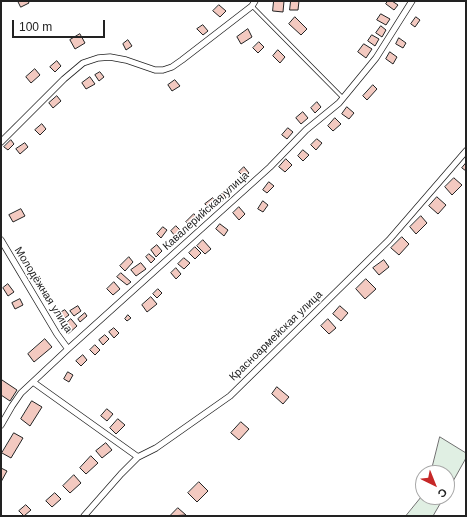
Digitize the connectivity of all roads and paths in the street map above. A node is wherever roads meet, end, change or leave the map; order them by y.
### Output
1 (412, 1) edge
2 (253, 3) edge
3 (343, 98) junction
4 (1, 142) edge
5 (466, 152) edge
6 (1, 240) edge
7 (68, 349) junction
8 (33, 382) junction
9 (1, 425) edge
10 (138, 457) junction
11 (84, 516) edge

1 - 3 street, Кавалерийская улица
2 - 3 lane
2 - 4 street
3 - 7 street, Кавалерийская улица
5 - 10 street, Красноармейская улица
6 - 7 street, Молодёжная улица
7 - 8 street, Кавалерийская улица
8 - 9 street, Кавалерийская улица
8 - 10 street
10 - 11 street, Красноармейская улица

